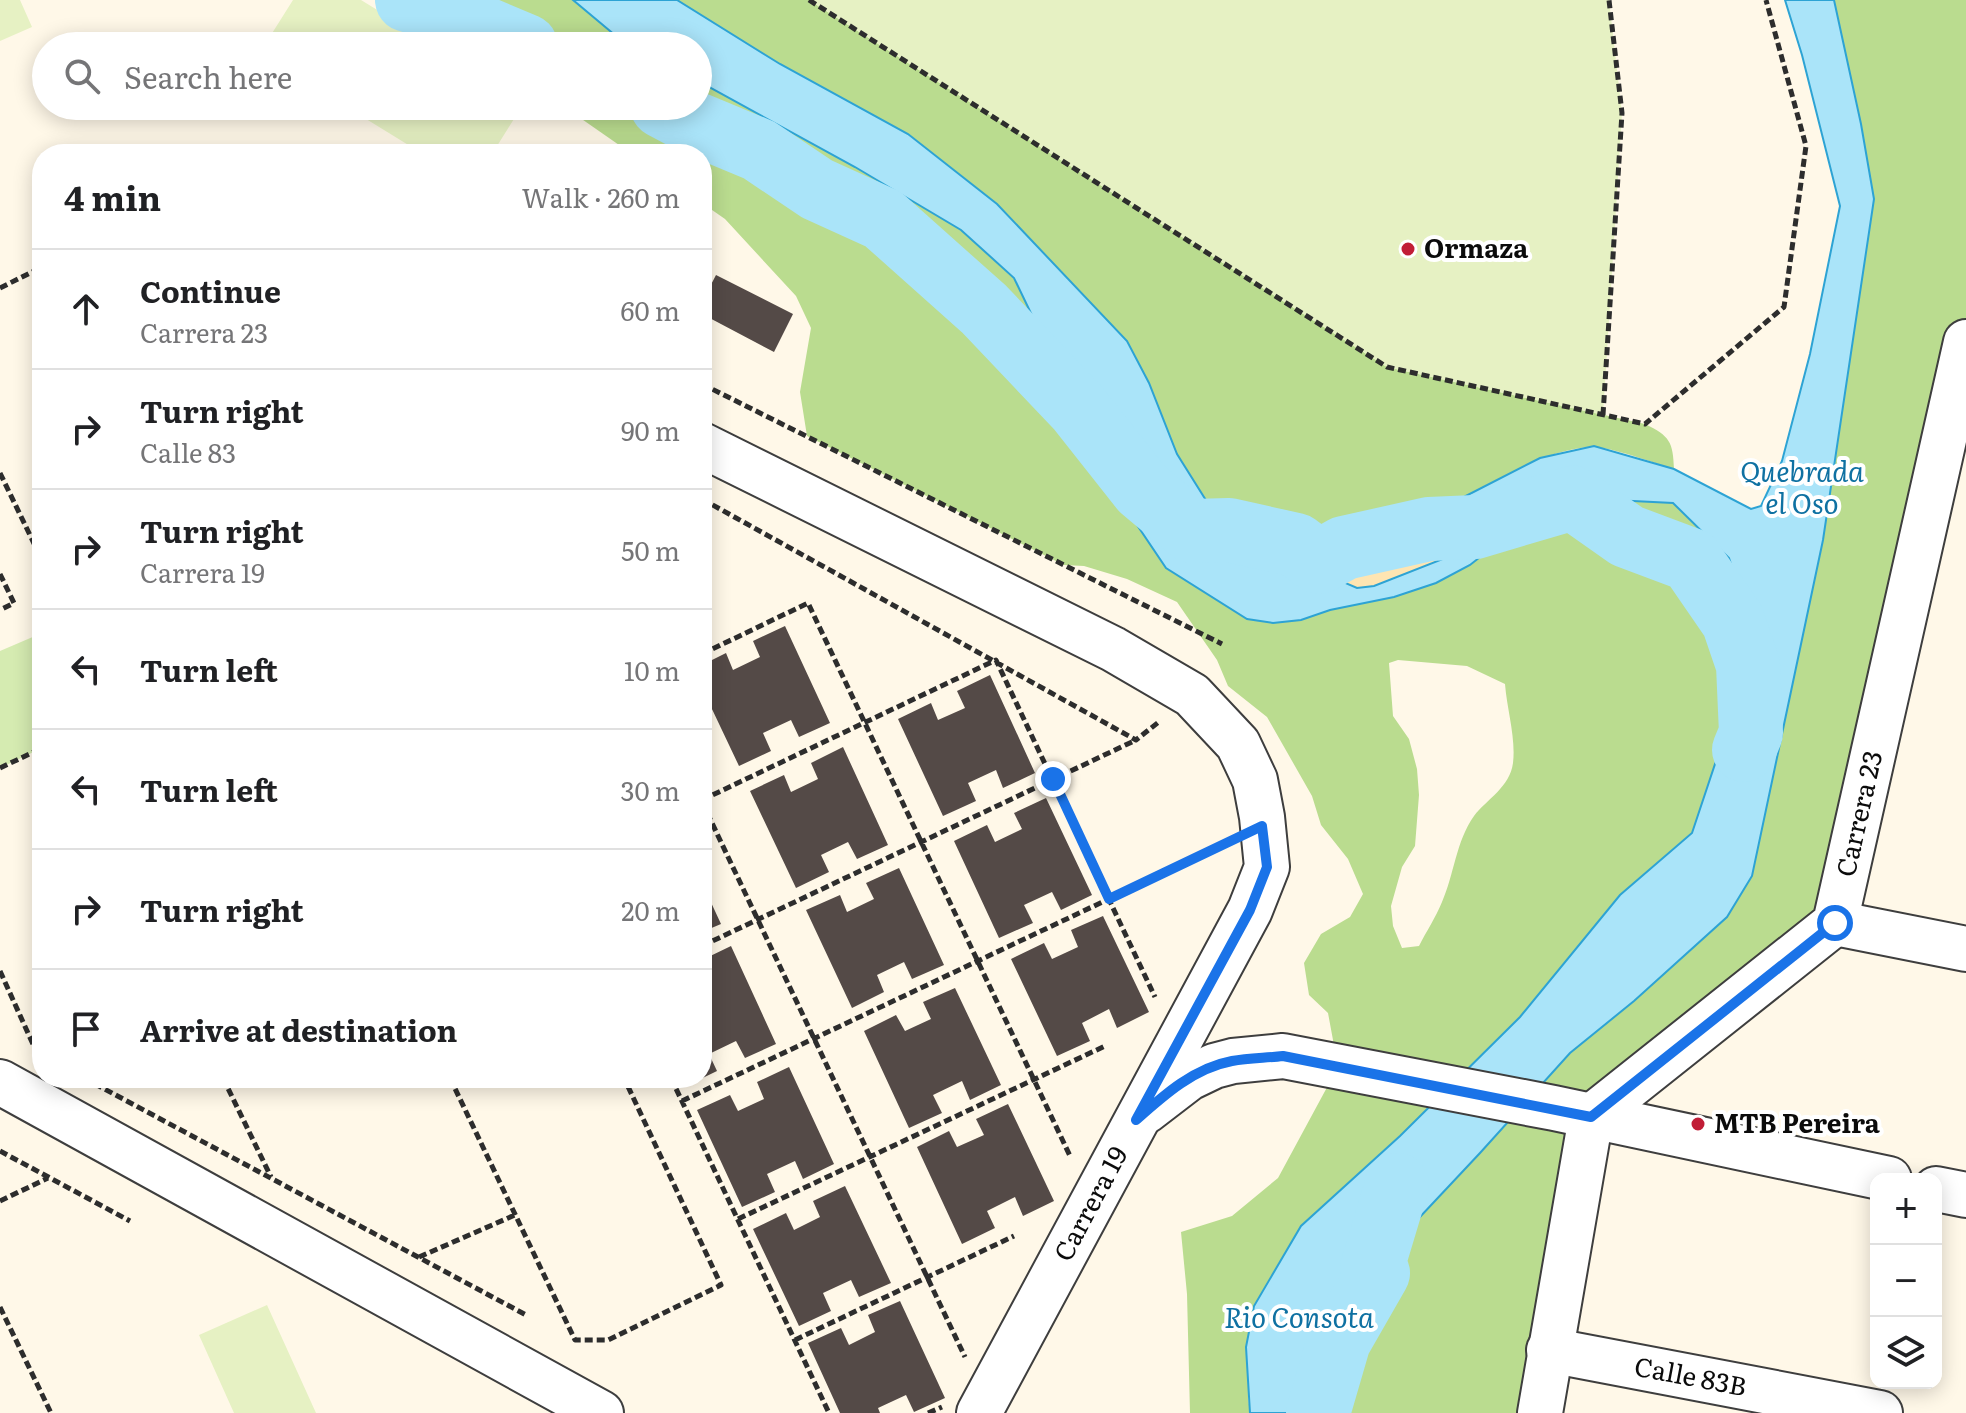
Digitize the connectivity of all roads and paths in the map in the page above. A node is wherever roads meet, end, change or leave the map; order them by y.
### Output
1 (809, 0) edge
2 (1609, 0) edge
3 (1766, 0) edge
4 (32, 272) edge
5 (0, 288) edge
6 (1966, 342) edge
7 (712, 389) edge
8 (1603, 415) junction
9 (712, 450) edge
10 (0, 473) edge
11 (712, 504) edge
12 (32, 539) edge
13 (0, 574) edge
14 (0, 610) edge
15 (1222, 644) dead end
16 (712, 649) edge
17 (996, 660) junction
18 (1192, 695) junction
19 (865, 723) junction
20 (1136, 740) junction
21 (32, 753) edge
22 (0, 768) edge
23 (1053, 779) junction
24 (712, 796) edge
25 (712, 822) edge
26 (921, 842) junction
27 (1264, 846) junction
28 (1109, 899) junction
29 (757, 919) junction
30 (1835, 923) junction
31 (712, 941) edge
32 (1966, 949) edge
33 (978, 961) junction
34 (0, 971) edge
35 (1155, 997) dead end
36 (814, 1039) junction
37 (32, 1042) edge
38 (1105, 1046) dead end
39 (1033, 1080) junction
40 (0, 1082) edge
41 (712, 1087) edge
42 (103, 1088) edge
43 (228, 1088) edge
44 (455, 1088) edge
45 (629, 1088) edge
46 (676, 1088) edge
47 (710, 1088) edge
48 (682, 1101) junction
49 (1573, 1112) junction
50 (1136, 1120) junction
51 (0, 1151) edge
52 (871, 1157) junction
53 (1073, 1163) dead end
54 (1870, 1175) edge
55 (49, 1178) junction
56 (271, 1178) junction
57 (1942, 1190) edge
58 (1966, 1195) edge
59 (0, 1201) edge
60 (515, 1215) junction
61 (738, 1219) junction
62 (130, 1221) dead end
63 (1014, 1236) dead end
64 (419, 1257) junction
65 (927, 1277) junction
66 (0, 1307) edge
67 (528, 1316) dead end
68 (795, 1340) junction
69 (1549, 1350) junction
70 (1744, 1400) edge
71 (982, 1407) edge
72 (51, 1413) edge
73 (601, 1413) edge
74 (829, 1413) edge
75 (1540, 1413) edge
76 (1880, 1413) edge

1 - 8 path
2 - 8 path
3 - 8 path
4 - 5 path
6 - 30 street, Carrera 23
7 - 15 path
9 - 18 street
10 - 12 path
11 - 17 path
13 - 14 path
16 - 19 path
17 - 19 path
17 - 20 path
17 - 23 path
18 - 20 path
18 - 27 street
19 - 24 path
19 - 26 path
20 - 23 path
21 - 22 path
23 - 26 path
23 - 28 path
25 - 29 path
26 - 29 path
26 - 33 path
27 - 28 path
27 - 50 street, Carrera 19
28 - 33 path
28 - 35 path
29 - 31 path
29 - 36 path
30 - 32 street
30 - 49 street
33 - 36 path
33 - 39 path
34 - 37 path
36 - 41 path
36 - 52 path
38 - 39 path
39 - 52 path
39 - 53 path
40 - 73 street
42 - 56 path
43 - 56 path
44 - 60 path
45 - 60 path
46 - 48 path
47 - 48 path
48 - 61 path
49 - 50 street
49 - 54 street
49 - 69 street
50 - 71 street, Carrera 19
51 - 55 path
52 - 61 path
52 - 65 path
55 - 59 path
55 - 62 path
56 - 64 path
57 - 58 street
60 - 64 path
61 - 68 path
63 - 65 path
64 - 67 path
65 - 68 path
65 - 71 path
66 - 72 path
68 - 74 path
69 - 70 street, Calle 83B
69 - 75 street
70 - 76 street, Calle 83B

